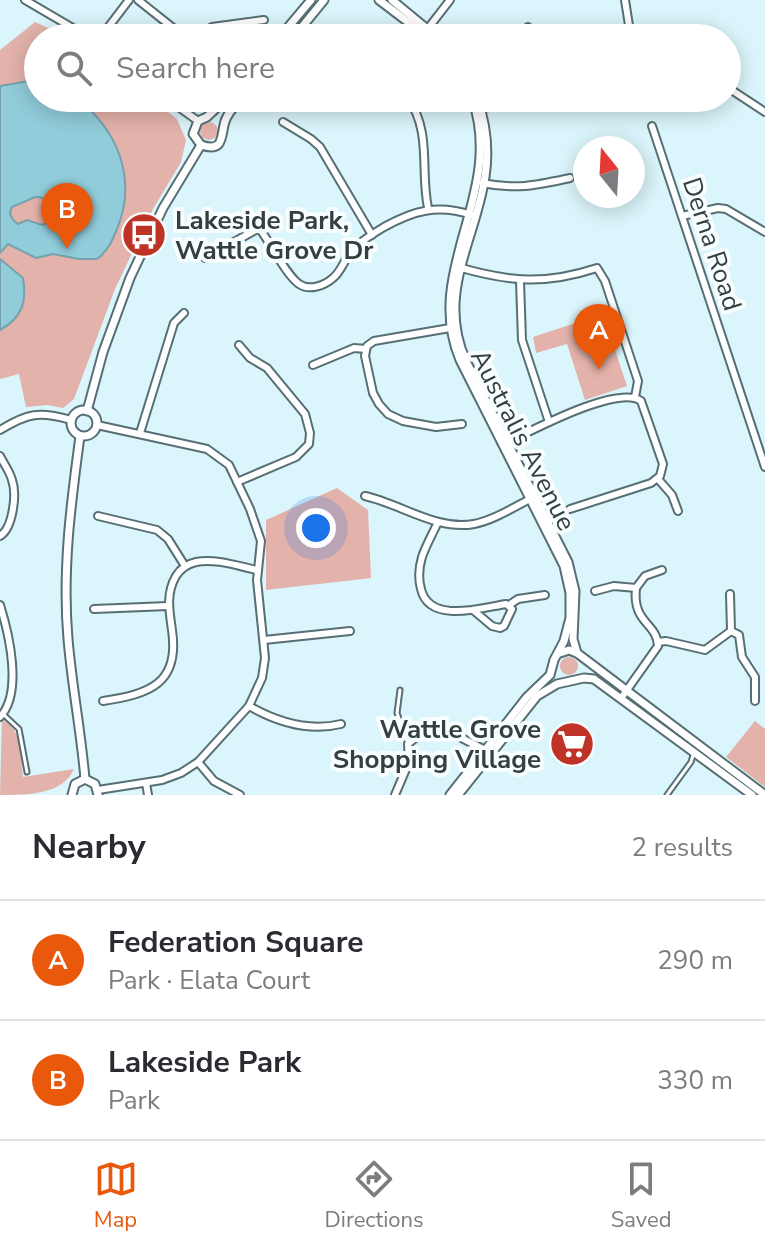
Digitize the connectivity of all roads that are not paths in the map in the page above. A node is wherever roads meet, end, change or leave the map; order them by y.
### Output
1 (25, 0) edge
2 (129, 0) edge
3 (138, 0) edge
4 (311, 0) edge
5 (324, 0) edge
6 (379, 0) edge
7 (392, 0) edge
8 (450, 0) edge
9 (625, 0) edge
10 (264, 20) dead end
11 (66, 24) edge
12 (111, 24) edge
13 (168, 24) edge
14 (234, 24) edge
15 (291, 24) edge
16 (304, 24) edge
17 (414, 24) edge
18 (417, 24) edge
19 (433, 24) edge
20 (629, 24) edge
21 (741, 96) edge
22 (185, 112) edge
23 (212, 112) edge
24 (230, 112) edge
25 (416, 112) edge
26 (478, 112) edge
27 (765, 112) edge
28 (207, 117) junction
29 (198, 121) junction
30 (283, 122) dead end
31 (223, 126) junction
32 (652, 126) dead end
33 (201, 145) junction
34 (570, 178) dead end
35 (481, 183) junction
36 (428, 208) junction
37 (472, 215) junction
38 (682, 216) junction
39 (252, 219) dead end
40 (261, 227) junction
41 (765, 232) edge
42 (372, 235) junction
43 (205, 258) dead end
44 (458, 267) junction
45 (520, 281) junction
46 (184, 313) dead end
47 (453, 328) junction
48 (239, 345) dead end
49 (366, 349) junction
50 (313, 365) dead end
51 (635, 397) junction
52 (87, 411) junction
53 (71, 420) junction
54 (549, 422) junction
55 (462, 424) dead end
56 (97, 425) junction
57 (0, 430) edge
58 (140, 433) junction
59 (80, 436) junction
60 (505, 444) junction
61 (0, 456) edge
62 (765, 467) edge
63 (658, 479) junction
64 (237, 482) junction
65 (365, 496) dead end
66 (532, 497) junction
67 (570, 509) dead end
68 (678, 511) dead end
69 (98, 516) dead end
70 (438, 522) junction
71 (0, 536) edge
72 (185, 566) junction
73 (257, 570) junction
74 (662, 570) dead end
75 (636, 588) junction
76 (595, 591) dead end
77 (730, 594) dead end
78 (545, 595) dead end
79 (0, 605) edge
80 (509, 605) junction
81 (168, 606) junction
82 (94, 609) dead end
83 (473, 610) junction
84 (4, 631) edge
85 (350, 631) dead end
86 (731, 631) junction
87 (264, 640) junction
88 (658, 642) junction
89 (579, 654) junction
90 (555, 660) junction
91 (574, 680) junction
92 (400, 690) dead end
93 (624, 694) junction
94 (103, 701) dead end
95 (755, 701) dead end
96 (249, 706) junction
97 (1, 716) edge
98 (661, 717) junction
99 (341, 724) dead end
100 (408, 744) junction
101 (487, 751) junction
102 (694, 752) junction
103 (198, 762) junction
104 (27, 772) dead end
105 (85, 779) junction
106 (146, 783) junction
107 (98, 792) edge
108 (70, 795) edge
109 (148, 795) edge
110 (240, 795) edge
111 (395, 795) edge
112 (450, 795) edge
113 (458, 795) edge
114 (667, 795) edge
115 (752, 795) edge
116 (765, 795) edge

1 - 11 street
2 - 12 street
3 - 13 street
4 - 15 street
5 - 16 street
6 - 17 street
7 - 18 street
8 - 19 street
9 - 20 street
10 - 14 street
21 - 27 street
22 - 29 street
23 - 28 street
24 - 31 street
25 - 36 street
26 - 35 street, Australis Avenue
28 - 29 street
28 - 31 street
29 - 33 street
30 - 42 street
31 - 33 street
32 - 38 street, Derna Road
33 - 52 street
34 - 35 street
35 - 37 street, Australis Avenue
36 - 37 street
36 - 42 street
37 - 44 street, Australis Avenue
38 - 41 street
38 - 62 street, Derna Road
39 - 40 street
40 - 42 street
40 - 43 street
44 - 45 street
44 - 47 street, Australis Avenue
45 - 51 street
45 - 54 street
46 - 58 street
47 - 49 street
47 - 60 street, Australis Avenue
48 - 64 street
49 - 50 street
49 - 55 street
51 - 54 street
51 - 63 street
52 - 53 street
52 - 56 street
53 - 57 street
53 - 59 street
54 - 60 street
56 - 58 street
56 - 59 street
58 - 64 street
59 - 105 street
60 - 66 street, Australis Avenue
61 - 71 street
63 - 67 street
63 - 68 street
64 - 73 street
65 - 70 street
66 - 70 street
66 - 89 street, Australis Avenue
66 - 90 street, Australis Avenue
69 - 72 street
70 - 83 street
72 - 73 street
72 - 81 street
73 - 87 street
74 - 75 street
75 - 76 street
75 - 88 street
77 - 86 street
78 - 80 street
79 - 84 street
80 - 83 street
80 - 83 street
81 - 82 street
81 - 94 street
84 - 97 street
85 - 87 street
86 - 88 street
86 - 95 street
87 - 96 street
88 - 93 street
89 - 90 street
89 - 91 street
89 - 93 street
90 - 91 street
90 - 101 street, Australis Avenue
91 - 93 street
91 - 101 street, Australis Avenue
92 - 100 lane
93 - 98 street
93 - 102 street
96 - 99 street
96 - 103 street
97 - 104 lane
98 - 102 street
98 - 116 street
100 - 101 street
100 - 111 street
101 - 112 street, Australis Avenue
101 - 113 street, Australis Avenue
102 - 114 lane
102 - 115 street
103 - 106 street
103 - 110 street
105 - 107 street
105 - 108 street
106 - 107 street
106 - 109 street

